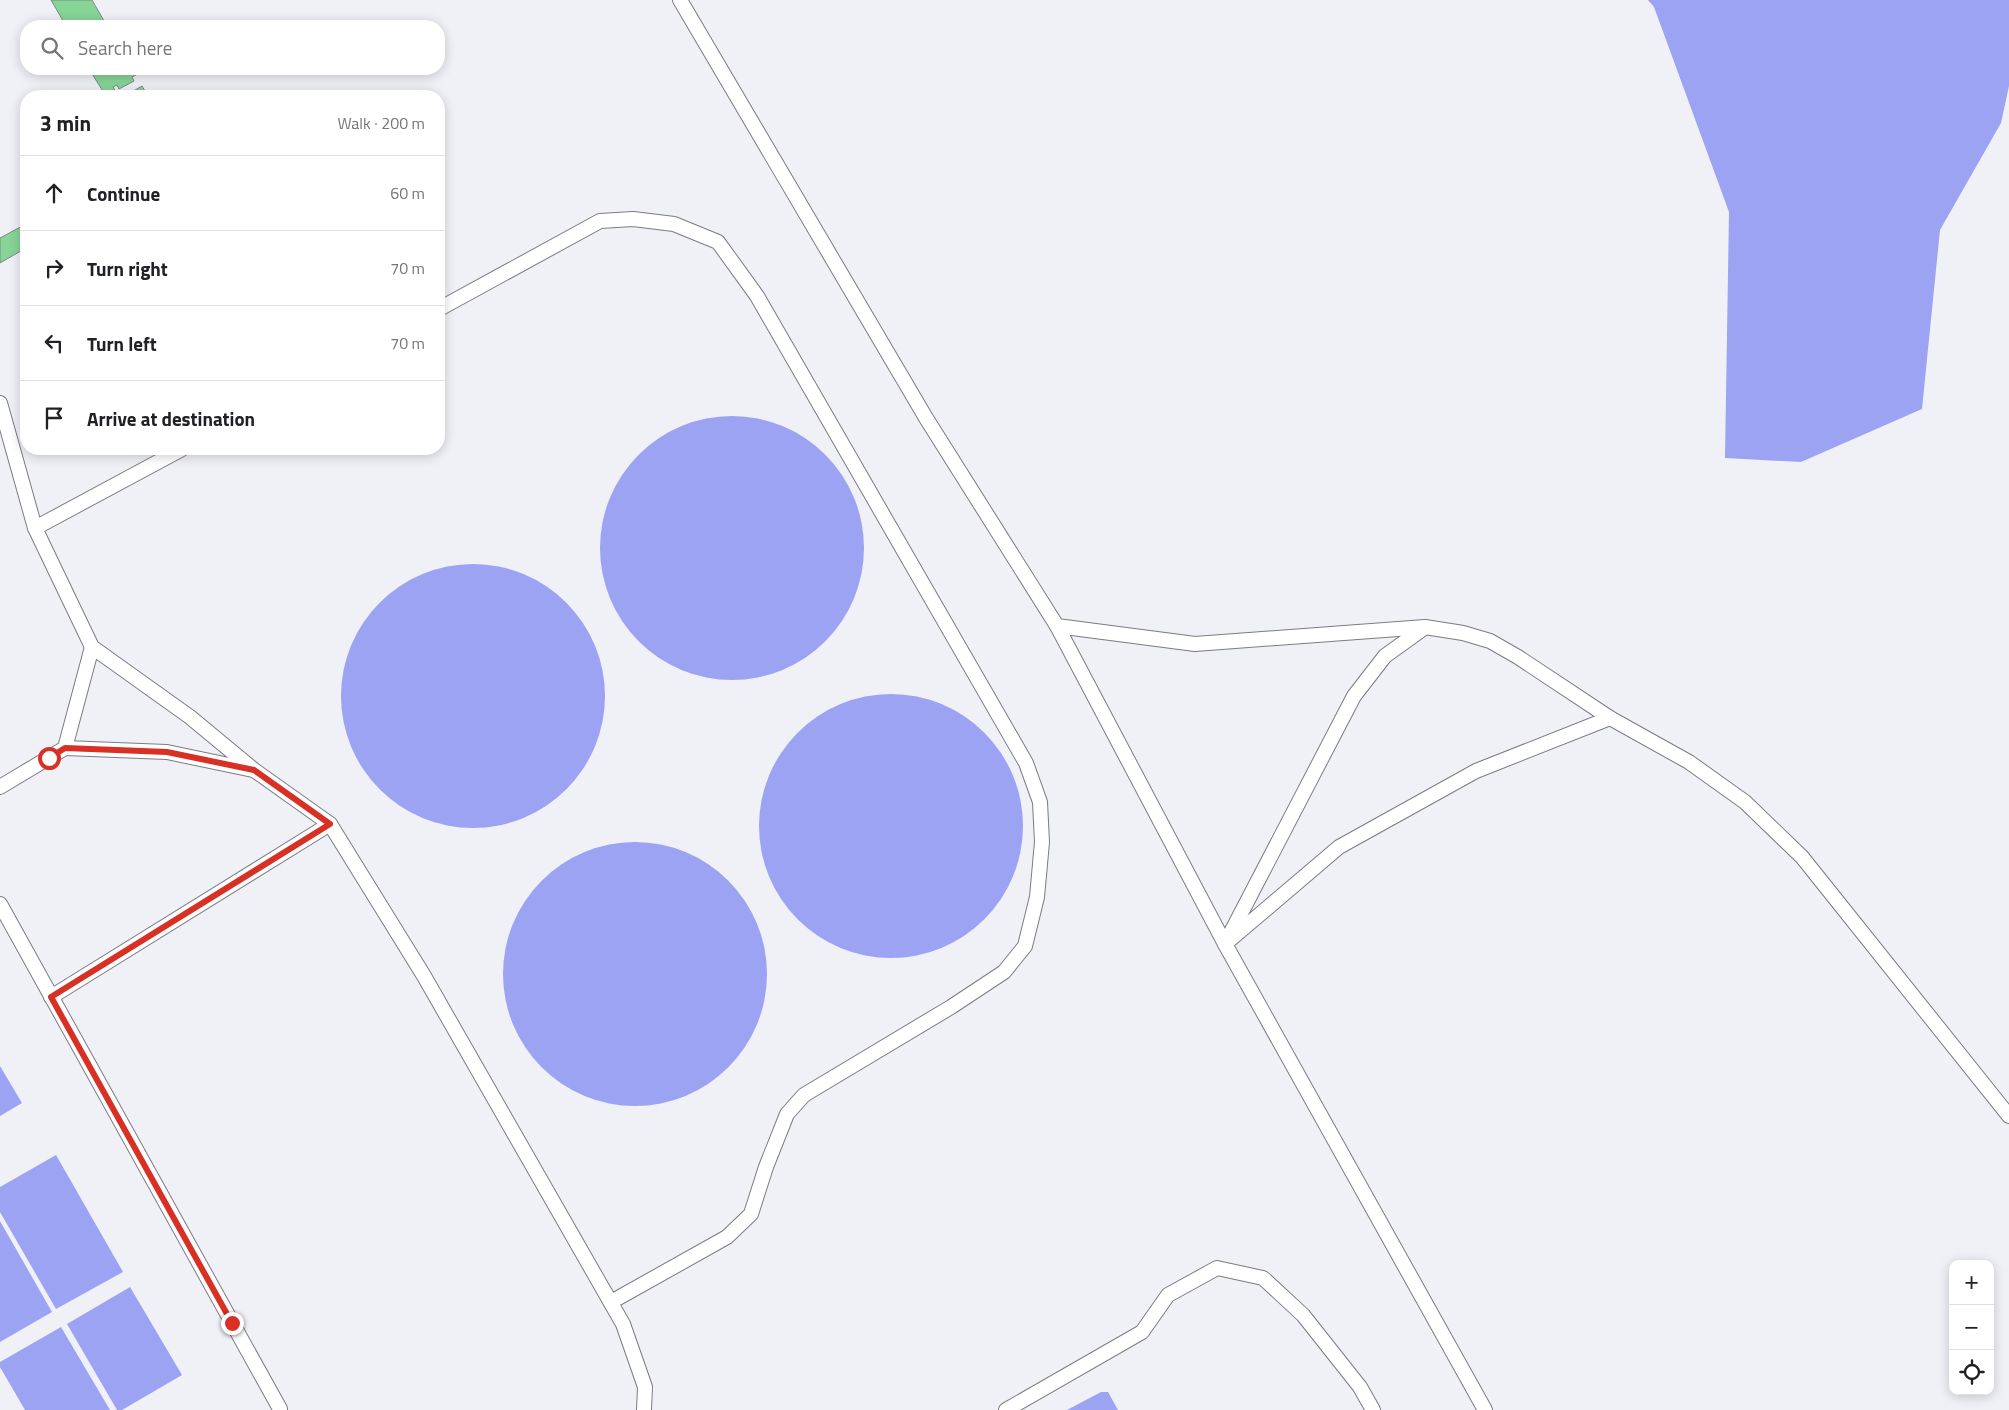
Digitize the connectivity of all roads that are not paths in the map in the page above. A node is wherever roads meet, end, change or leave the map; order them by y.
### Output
1 (680, 0) edge
2 (445, 306) edge
3 (0, 403) edge
4 (171, 455) edge
5 (35, 528) junction
6 (1057, 626) junction
7 (1425, 627) junction
8 (92, 647) junction
9 (1610, 718) junction
10 (65, 748) junction
11 (254, 770) junction
12 (0, 787) edge
13 (330, 824) junction
14 (0, 904) edge
15 (1225, 944) junction
16 (51, 997) junction
17 (2009, 1116) edge
18 (611, 1302) junction
19 (280, 1409) edge
20 (644, 1410) edge
21 (1006, 1410) edge
22 (1372, 1410) edge
23 (1485, 1410) edge

1 - 6 lane
2 - 18 lane
3 - 5 lane
4 - 5 lane
5 - 8 lane
6 - 7 lane
6 - 15 lane
7 - 9 lane
7 - 15 lane
8 - 10 lane
8 - 11 lane
9 - 15 lane
9 - 17 lane
10 - 11 lane
10 - 12 lane
11 - 13 lane
13 - 16 lane
13 - 18 lane
14 - 16 lane
15 - 23 lane
16 - 19 lane
18 - 20 lane
21 - 22 lane

